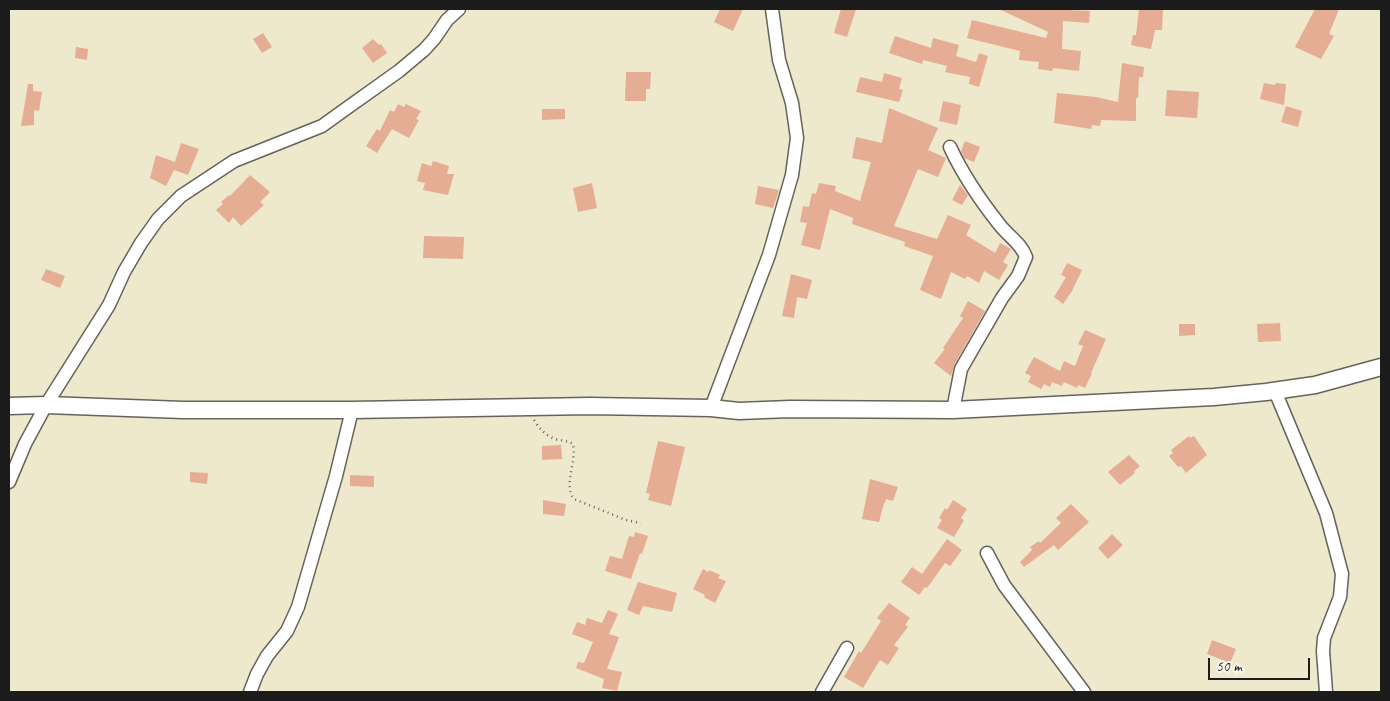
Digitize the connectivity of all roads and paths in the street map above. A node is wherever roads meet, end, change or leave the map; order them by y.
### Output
1 (459, 9) edge
2 (772, 9) edge
3 (950, 147) dead end
4 (1381, 367) edge
5 (1276, 391) junction
6 (46, 405) junction
7 (9, 406) edge
8 (534, 407) junction
9 (711, 408) junction
10 (352, 410) junction
11 (953, 410) junction
12 (9, 482) edge
13 (641, 523) dead end
14 (986, 553) dead end
15 (847, 648) dead end
16 (250, 692) edge
17 (822, 692) edge
18 (1084, 692) edge
19 (1326, 692) edge

1 - 6 street
2 - 9 street
3 - 11 street
4 - 5 street
5 - 11 street
5 - 19 street
6 - 7 street
6 - 10 street
6 - 12 street
8 - 9 street
8 - 10 street
8 - 13 path
9 - 11 street
10 - 16 street
14 - 18 street
15 - 17 street

